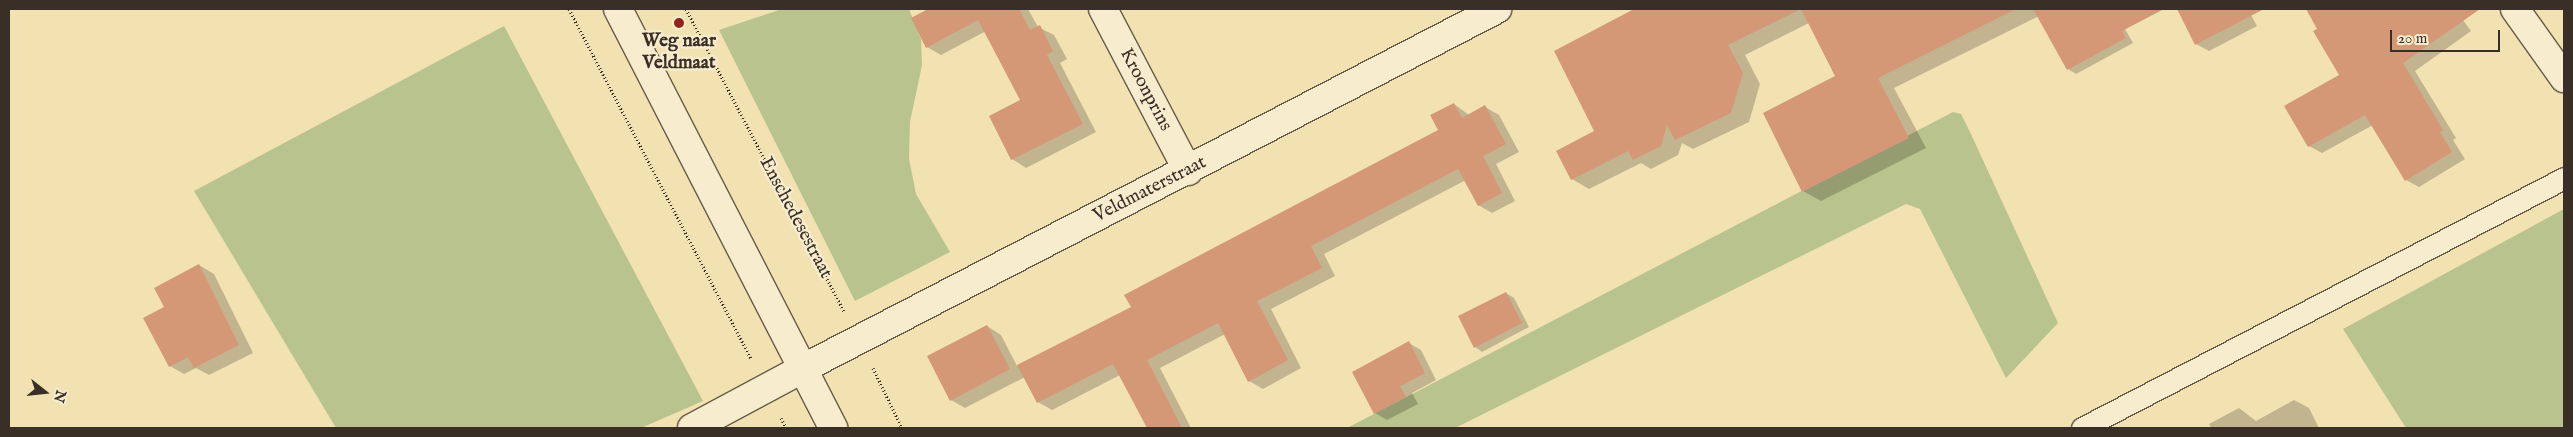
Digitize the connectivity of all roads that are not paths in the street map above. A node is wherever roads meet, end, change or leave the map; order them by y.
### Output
1 (618, 9) edge
2 (1103, 9) edge
3 (1497, 9) edge
4 (2515, 9) edge
5 (2564, 78) edge
6 (1188, 172) junction
7 (2564, 178) edge
8 (802, 369) junction
9 (692, 428) edge
10 (833, 428) edge
11 (2082, 428) edge

1 - 8 street
2 - 6 street, Kroonprins
3 - 6 street, Veldmaterstraat
4 - 5 street
6 - 8 street, Veldmaterstraat
7 - 11 lane
8 - 9 street, Veldmaterstraat
8 - 10 street

